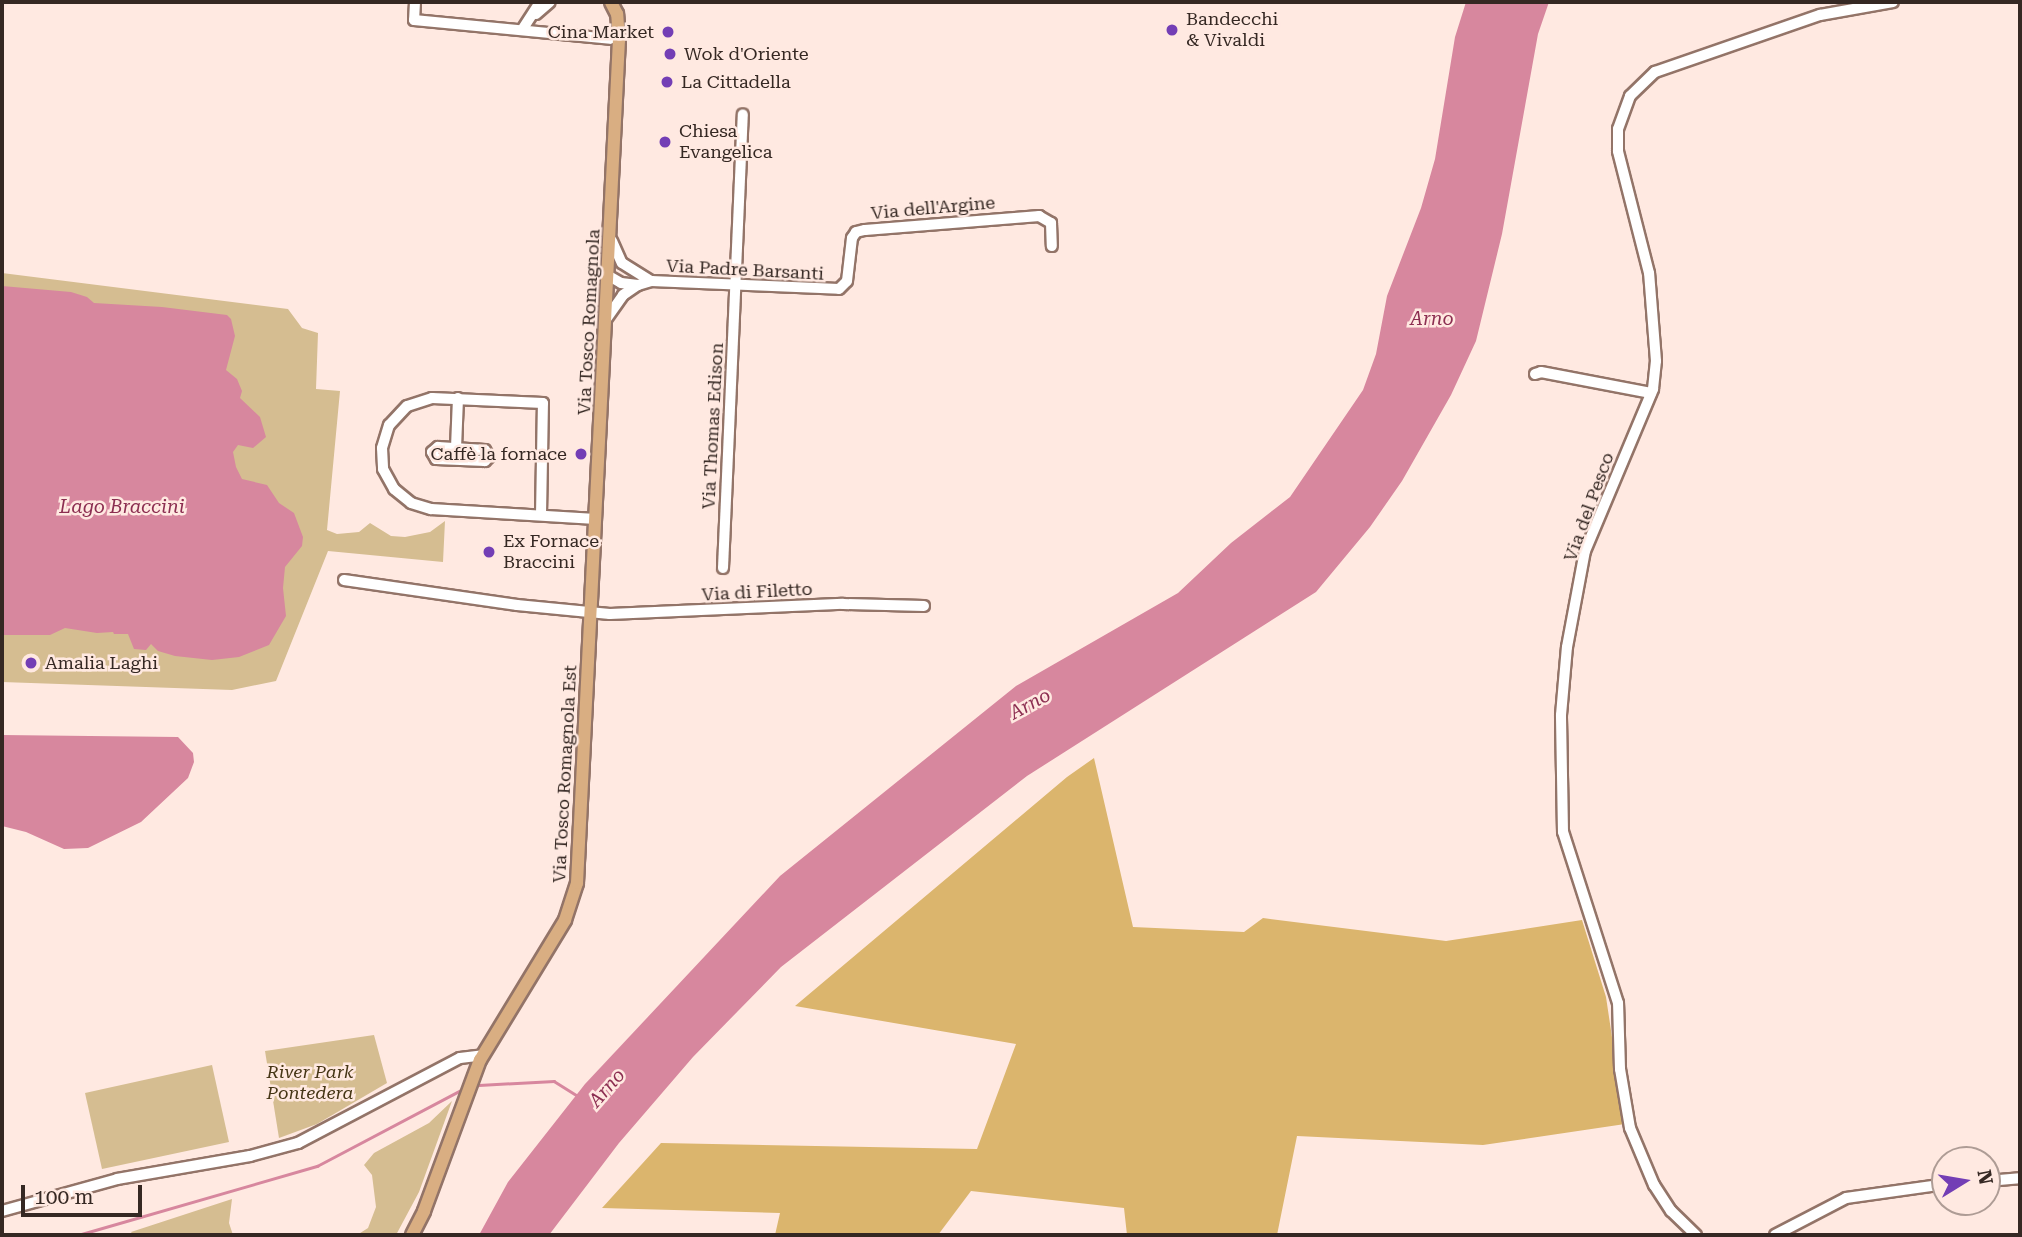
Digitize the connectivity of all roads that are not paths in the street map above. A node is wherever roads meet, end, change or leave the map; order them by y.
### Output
1 (415, 2) edge
2 (540, 2) edge
3 (550, 2) edge
4 (611, 2) edge
5 (622, 2) edge
6 (1893, 2) edge
7 (533, 16) junction
8 (522, 30) junction
9 (615, 36) junction
10 (743, 114) dead end
11 (611, 235) junction
12 (1052, 246) dead end
13 (631, 271) junction
14 (609, 276) junction
15 (651, 281) junction
16 (638, 285) junction
17 (735, 285) junction
18 (838, 289) joint
19 (606, 318) junction
20 (1535, 374) dead end
21 (1651, 393) junction
22 (458, 398) junction
23 (456, 448) junction
24 (541, 515) junction
25 (596, 519) junction
26 (723, 568) dead end
27 (344, 580) dead end
28 (924, 606) dead end
29 (591, 612) junction
30 (483, 1055) junction
31 (2020, 1178) edge
32 (2001, 1180) edge
33 (1931, 1186) edge
34 (2, 1210) edge
35 (412, 1235) edge
36 (1696, 1235) edge
37 (1775, 1235) edge

1 - 8 street
2 - 7 street
3 - 7 street
4 - 9 main road, Via Tosco Romagnola
5 - 9 main road, Via Tosco Romagnola
6 - 21 street, Via del Pesco
7 - 8 street
8 - 9 street
9 - 11 main road, Via Tosco Romagnola
10 - 17 street, Via Thomas Edison
11 - 13 street
11 - 14 main road, Via Tosco Romagnola
12 - 18 street, Via dell'Argine
13 - 14 street
13 - 15 street, Via Padre Barsanti
14 - 16 street
14 - 19 main road, Via Tosco Romagnola
15 - 16 street, Via Padre Barsanti
15 - 17 street, Via Padre Barsanti
16 - 19 street, Via Padre Barsanti
17 - 18 street, Via Padre Barsanti
17 - 26 street, Via Thomas Edison
19 - 25 main road, Via Tosco Romagnola
20 - 21 street
21 - 36 street, Via del Pesco
22 - 23 street
22 - 24 street
22 - 24 street
23 - 23 street
24 - 25 street
25 - 29 main road, Via Tosco Romagnola
27 - 29 street, Via di Filetto
28 - 29 street, Via di Filetto
29 - 30 main road, Via Tosco Romagnola Est
30 - 34 street
30 - 35 main road, Via Tosco Romagnola Est
31 - 32 street
33 - 37 street

